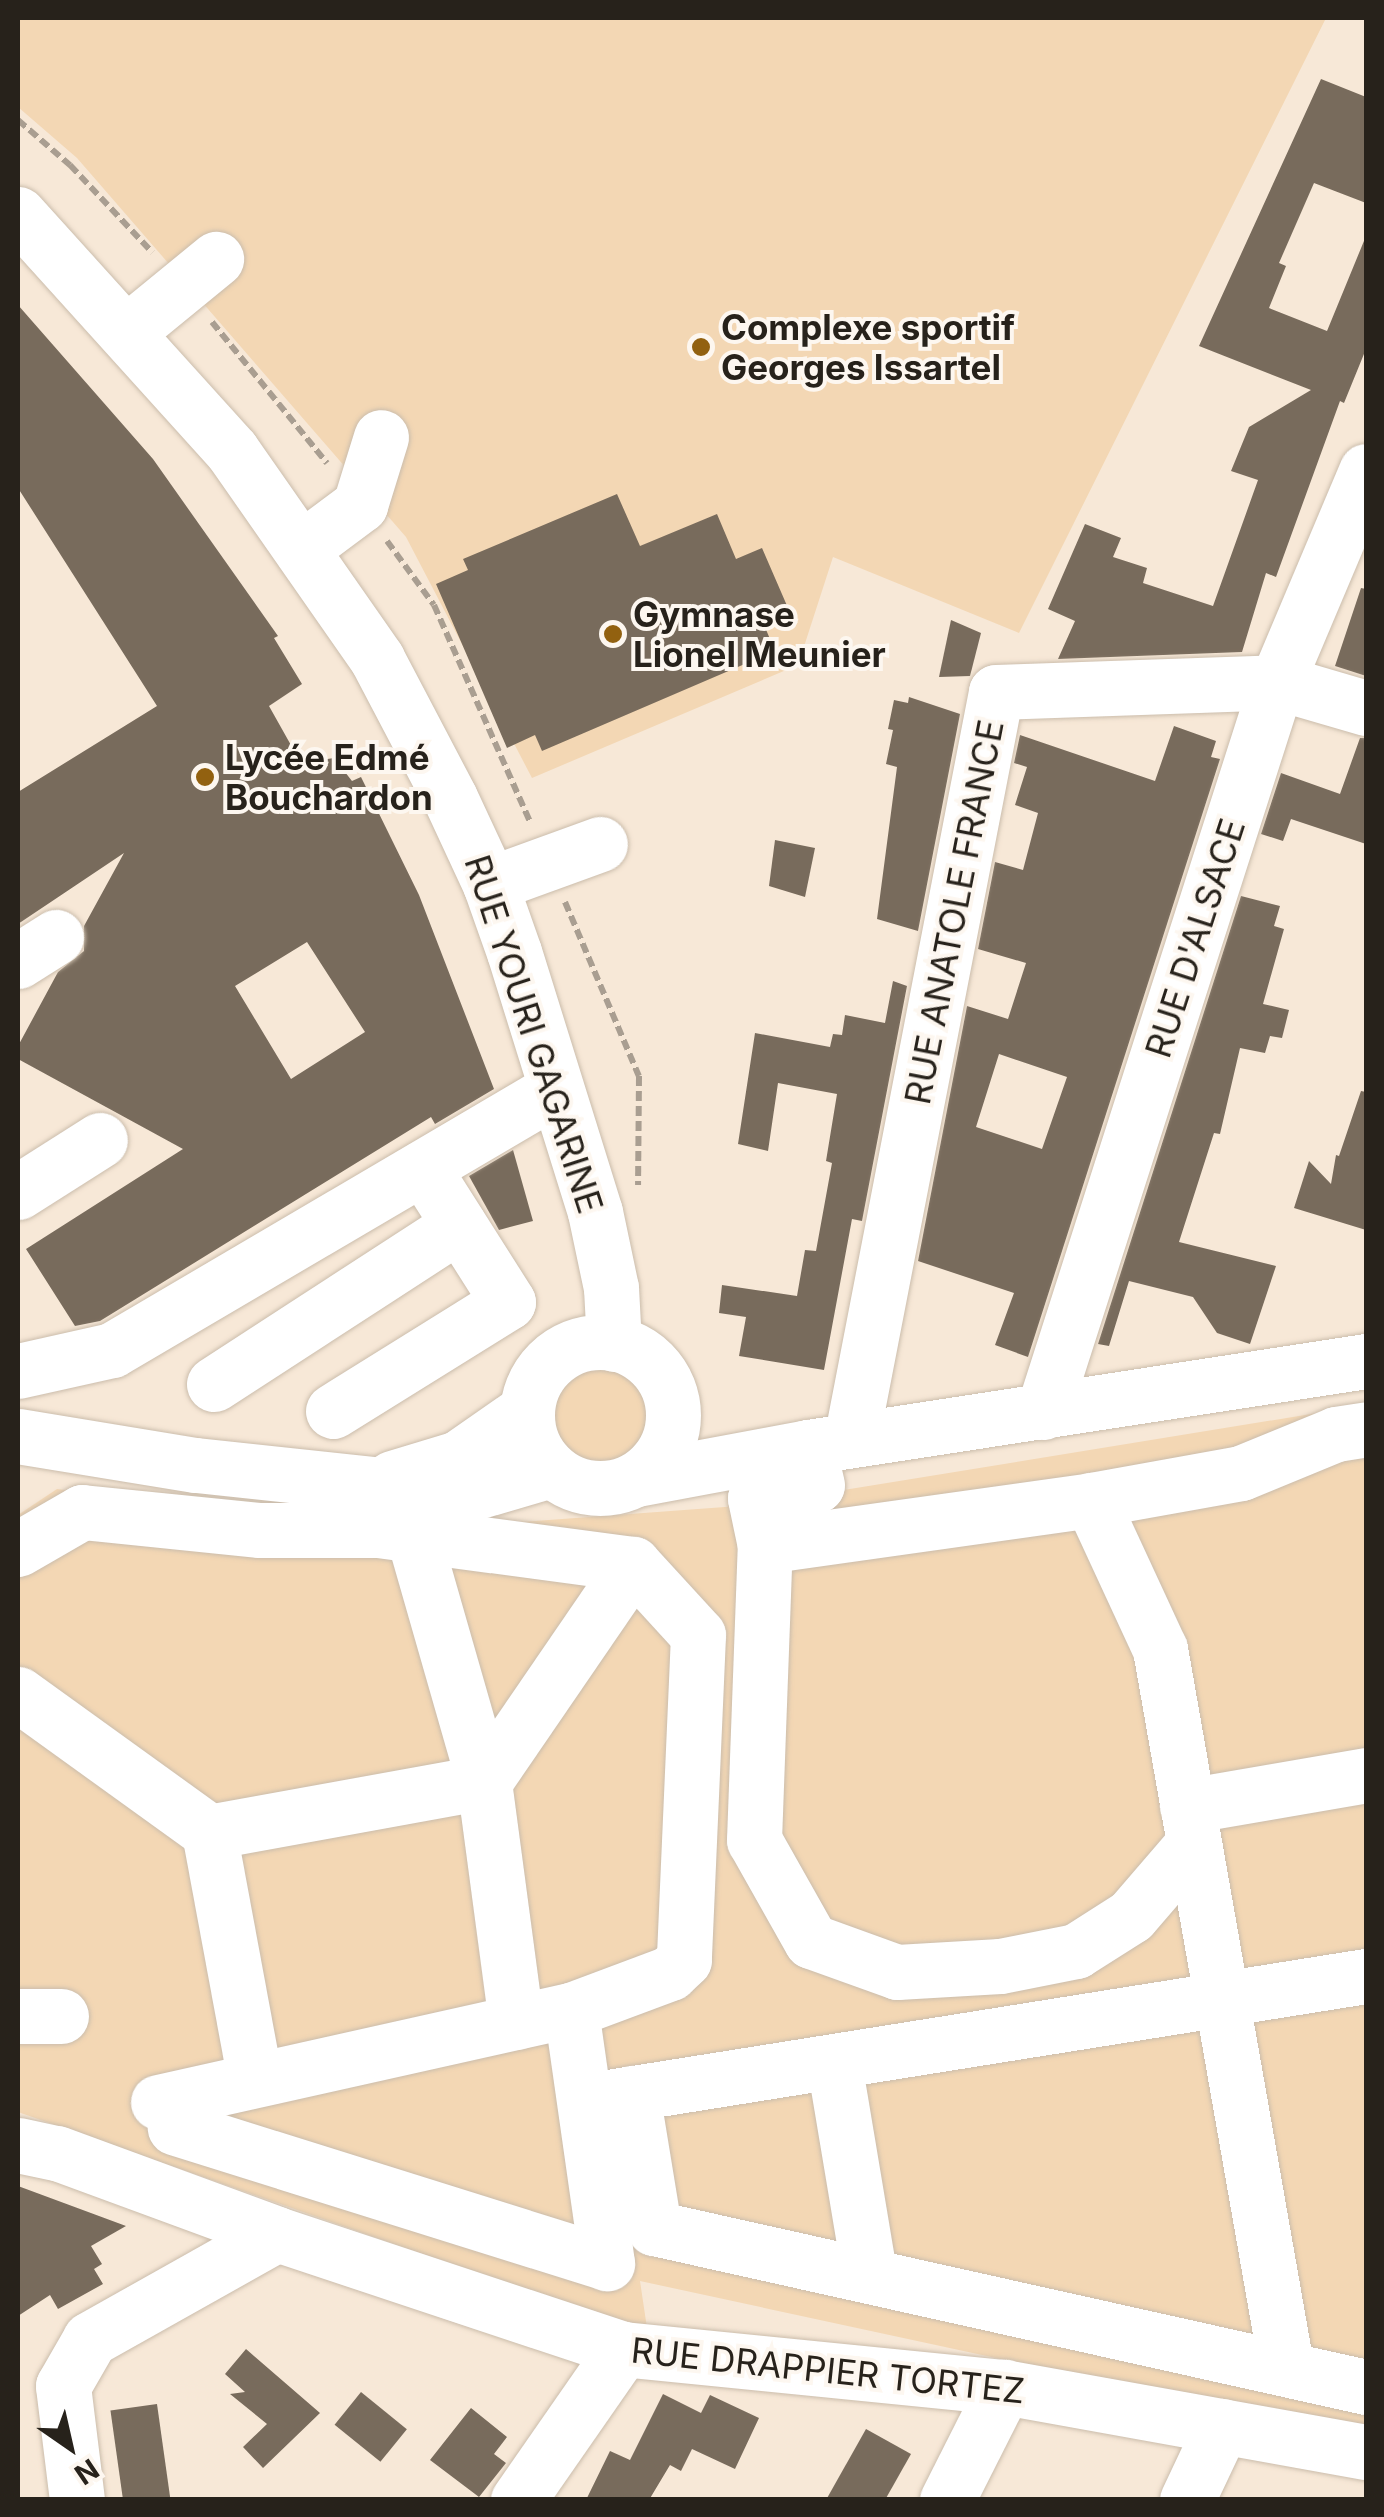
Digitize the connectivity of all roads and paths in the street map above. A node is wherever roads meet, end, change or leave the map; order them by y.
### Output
1 (18, 214) edge
2 (216, 259) dead end
3 (128, 331) junction
4 (382, 437) dead end
5 (1366, 471) edge
6 (301, 549) junction
7 (1277, 682) junction
8 (1366, 708) edge
9 (600, 844) dead end
10 (490, 884) junction
11 (556, 1089) junction
12 (100, 1140) dead end
13 (423, 1168) junction
14 (18, 1192) edge
15 (459, 1225) junction
16 (614, 1344) junction
17 (1366, 1362) edge
18 (18, 1371) edge
19 (214, 1384) dead end
20 (673, 1409) junction
21 (527, 1410) junction
22 (334, 1411) dead end
23 (1043, 1412) junction
24 (1366, 1429) edge
25 (18, 1436) edge
26 (807, 1448) junction
27 (551, 1470) junction
28 (636, 1479) junction
29 (379, 1482) junction
30 (1090, 1500) junction
31 (413, 1534) junction
32 (765, 1546) junction
33 (18, 1549) edge
34 (634, 1564) junction
35 (18, 1694) edge
36 (1366, 1775) edge
37 (484, 1782) junction
38 (1190, 1825) junction
39 (209, 1832) junction
40 (1366, 1976) edge
41 (1222, 1999) junction
42 (571, 2010) junction
43 (516, 2022) junction
44 (834, 2064) junction
45 (255, 2079) junction
46 (608, 2097) junction
47 (18, 2145) edge
48 (277, 2234) junction
49 (869, 2272) junction
50 (623, 2349) junction
51 (1286, 2366) junction
52 (1004, 2387) junction
53 (1366, 2387) edge
54 (1222, 2426) junction
55 (1366, 2452) edge
56 (77, 2500) edge
57 (518, 2500) edge
58 (947, 2500) edge
59 (1187, 2500) edge

1 - 3 street, RUE YOURI GAGARINE
2 - 3 street
3 - 6 street, RUE YOURI GAGARINE
4 - 6 street
5 - 7 street, RUE D'ALSACE
6 - 10 street, RUE YOURI GAGARINE
7 - 8 street, RUE ANATOLE FRANCE
7 - 23 street, RUE D'ALSACE
7 - 26 street, RUE ANATOLE FRANCE
9 - 10 street
10 - 11 street, RUE YOURI GAGARINE
11 - 13 street
11 - 16 street, RUE YOURI GAGARINE
12 - 14 street
13 - 15 street
13 - 18 street
15 - 19 street
15 - 22 street
16 - 20 street
16 - 21 street
17 - 23 street
20 - 26 street
20 - 28 street
21 - 27 street
21 - 29 street
23 - 26 street
24 - 30 street
25 - 29 street
26 - 28 street
26 - 32 street
27 - 28 street
27 - 29 street
30 - 32 street
30 - 38 street
31 - 33 street
31 - 34 street
31 - 37 street
32 - 38 street
34 - 37 street
34 - 42 street
35 - 39 street
36 - 38 street
37 - 39 street
37 - 43 street
38 - 41 street
39 - 45 street
40 - 41 street
41 - 44 street
41 - 51 street
42 - 43 street
42 - 46 street
43 - 45 street
44 - 46 street
44 - 49 street
45 - 46 street
46 - 49 street
47 - 48 street, RUE DRAPPIER TORTEZ
48 - 50 street, RUE DRAPPIER TORTEZ
48 - 56 street
49 - 51 street
50 - 52 street, RUE DRAPPIER TORTEZ
50 - 57 street
51 - 53 street
52 - 54 street, RUE DRAPPIER TORTEZ
52 - 58 street
54 - 55 street, RUE DRAPPIER TORTEZ
54 - 59 street

